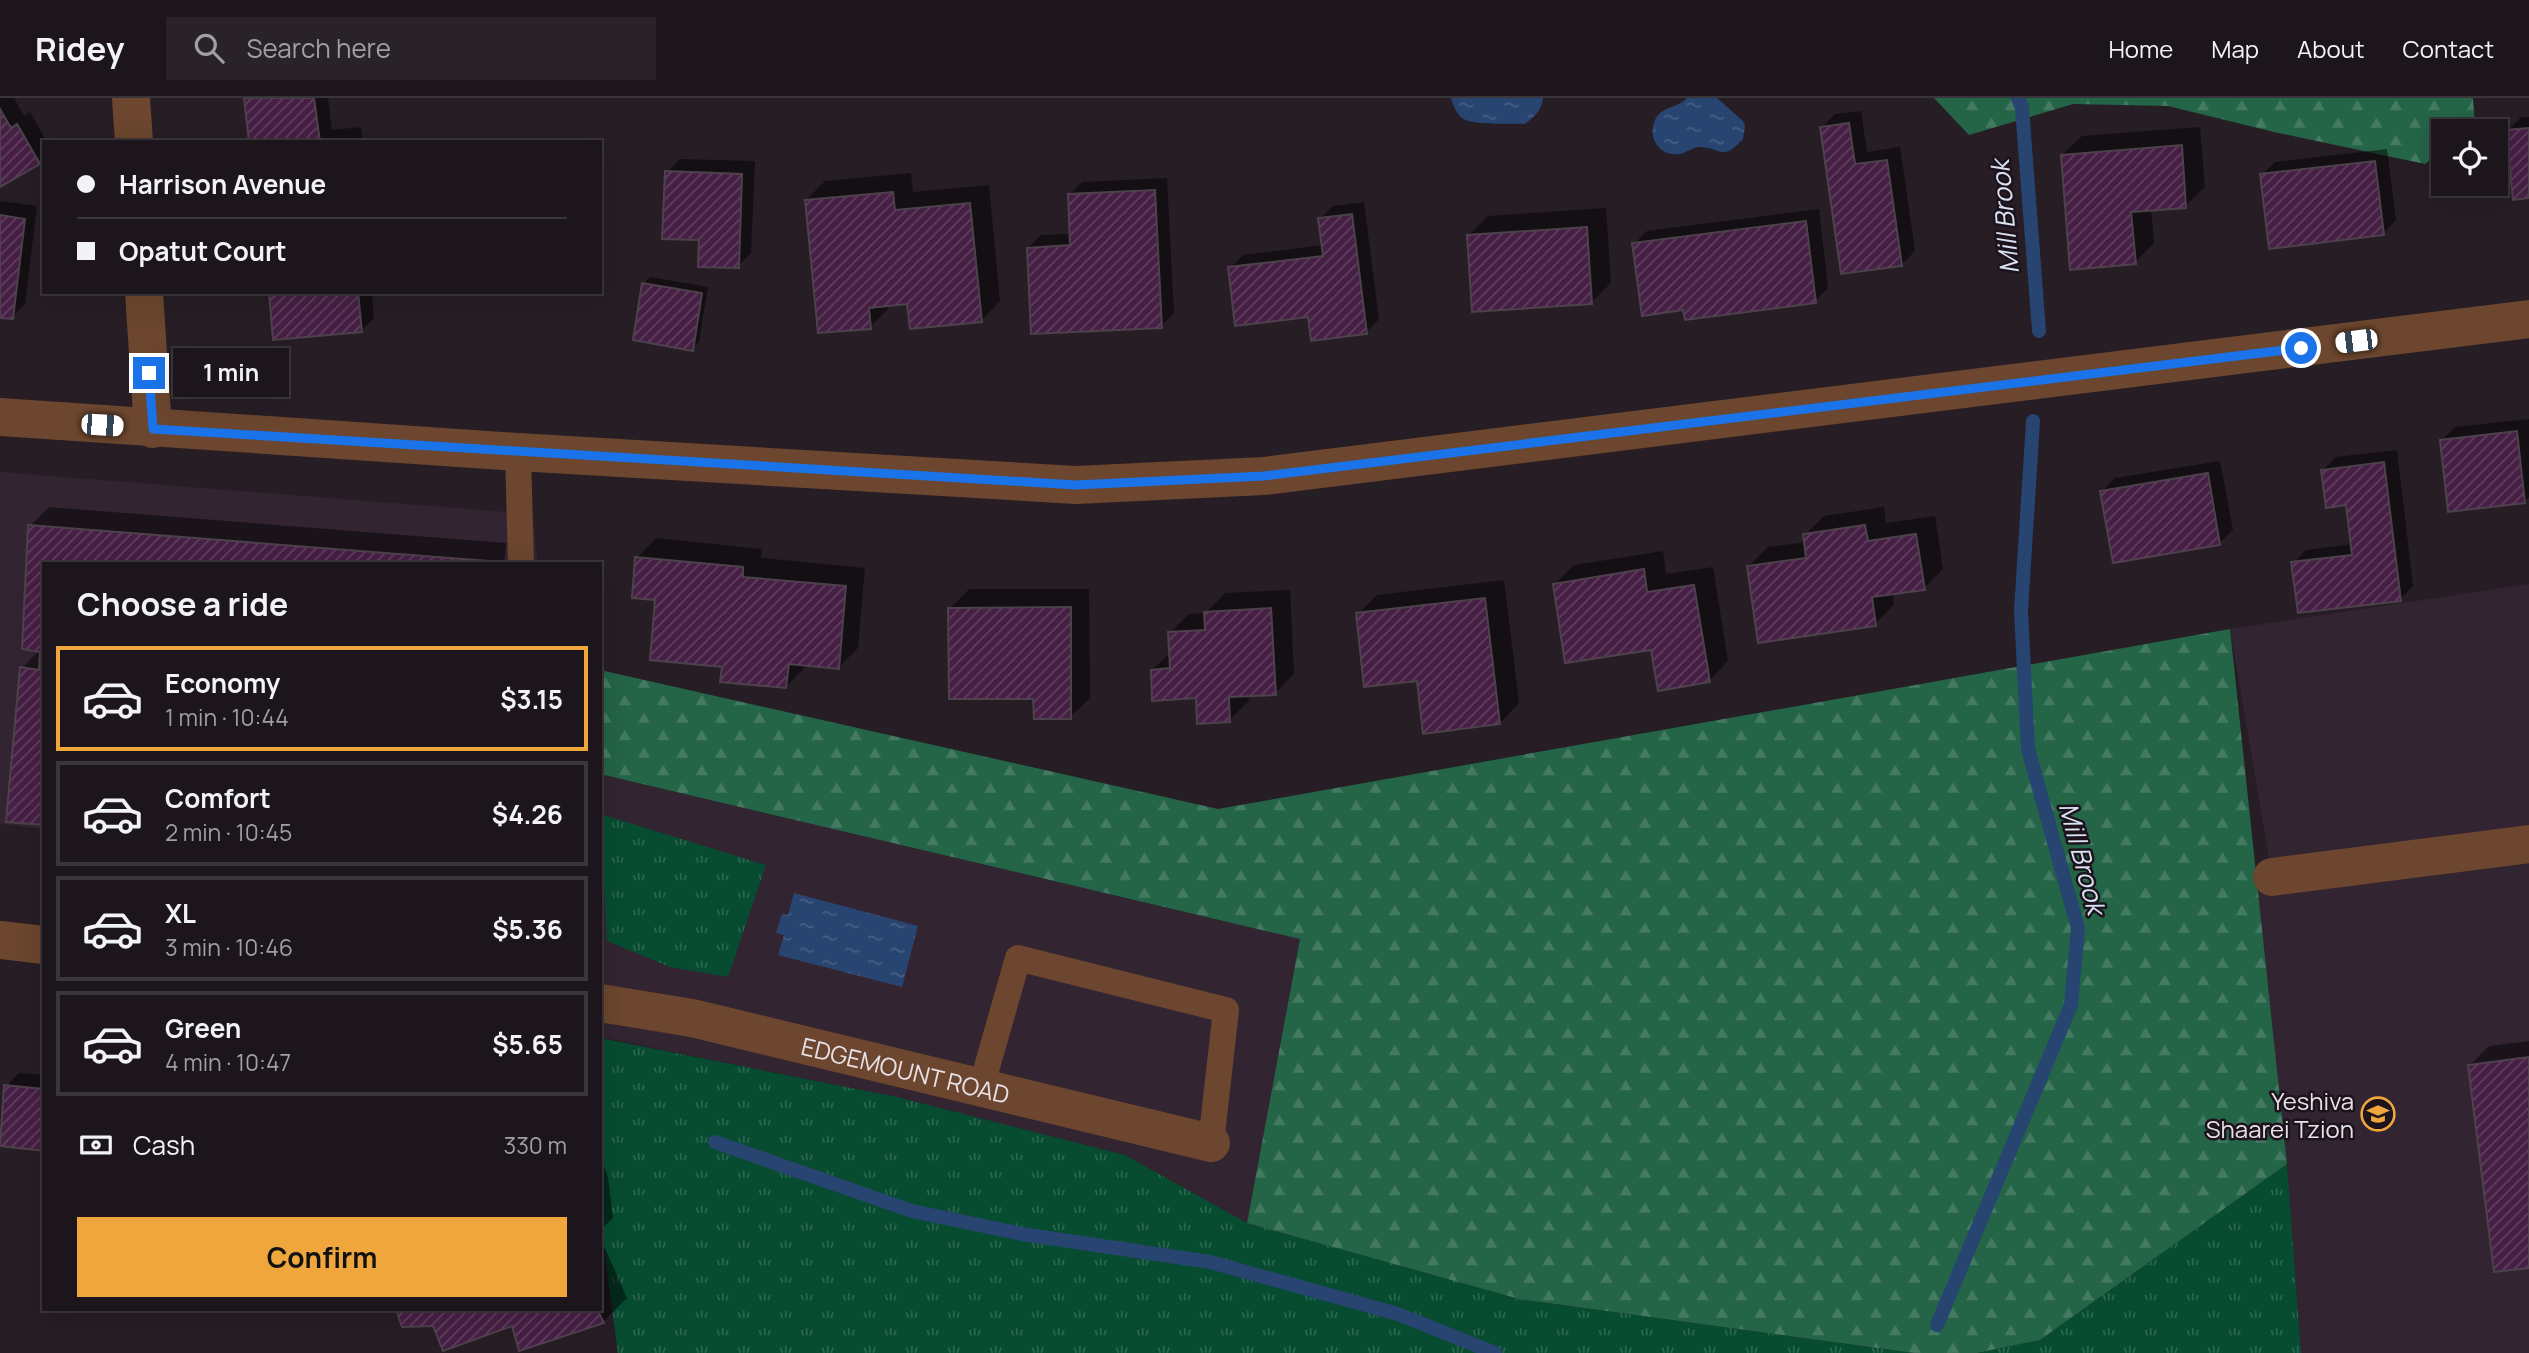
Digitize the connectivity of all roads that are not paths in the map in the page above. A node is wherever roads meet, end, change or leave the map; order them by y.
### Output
1 (131, 98) edge
2 (134, 140) edge
3 (144, 294) edge
4 (2529, 319) edge
5 (0, 417) edge
6 (153, 429) junction
7 (517, 452) junction
8 (522, 562) edge
9 (2529, 844) edge
10 (2272, 877) dead end
11 (0, 940) edge
12 (42, 945) edge
13 (602, 1003) edge
14 (982, 1088) junction
15 (1211, 1143) joint

1 - 2 street
3 - 6 street
4 - 7 street
5 - 6 street
6 - 7 street
7 - 8 lane
9 - 10 street
11 - 12 street
13 - 14 street, EDGEMOUNT ROAD
14 - 15 street, EDGEMOUNT ROAD
14 - 15 lane

